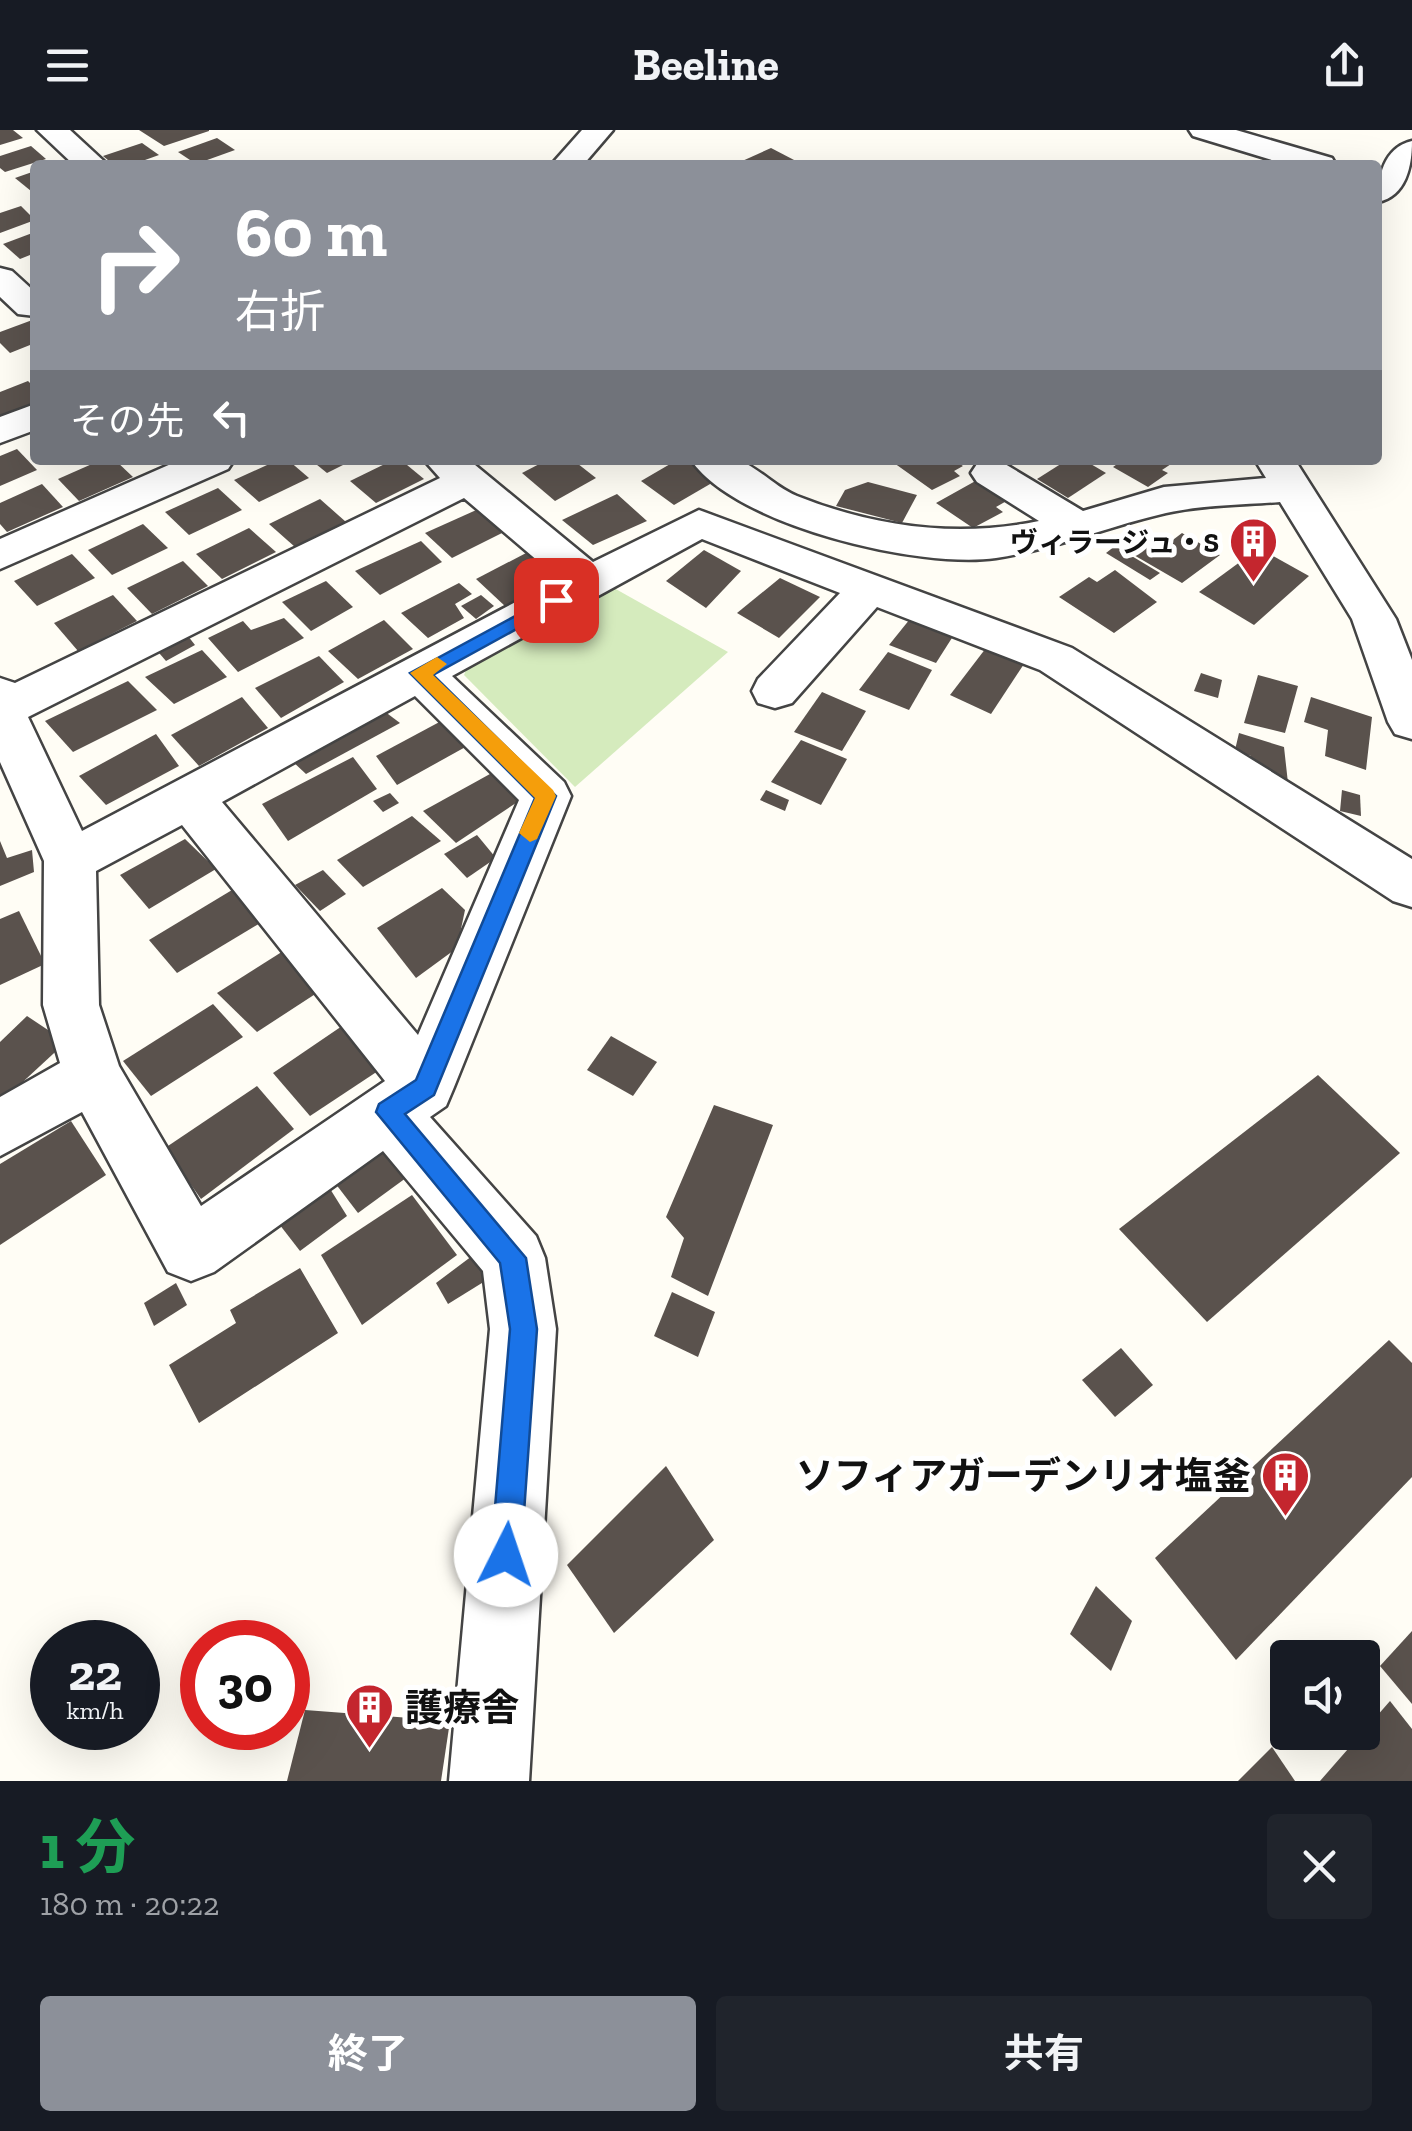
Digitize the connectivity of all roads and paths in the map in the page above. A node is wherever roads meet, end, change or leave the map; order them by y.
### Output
1 (52, 130) edge
2 (598, 130) edge
3 (1204, 130) edge
4 (1412, 150) edge
5 (87, 160) edge
6 (571, 160) edge
7 (1304, 160) edge
8 (1382, 184) edge
9 (0, 278) edge
10 (22, 310) edge
11 (30, 418) edge
12 (0, 431) edge
13 (203, 465) edge
14 (718, 465) edge
15 (456, 470) edge
16 (992, 473) dead end
17 (1284, 474) edge
18 (1078, 527) junction
19 (0, 555) edge
20 (590, 582) junction
21 (872, 586) junction
22 (420, 673) junction
23 (775, 691) dead end
24 (1, 703) edge
25 (1410, 708) edge
26 (189, 798) junction
27 (70, 861) junction
28 (1412, 886) edge
29 (92, 1075) junction
30 (407, 1099) junction
31 (0, 1128) edge
32 (489, 1781) edge

1 - 5 street
2 - 6 street
3 - 7 street
4 - 8 street
9 - 10 street
11 - 12 street
13 - 19 street
14 - 18 street
15 - 20 street
15 - 24 street
16 - 18 street
17 - 18 street
17 - 25 street
20 - 21 street
20 - 22 street
21 - 23 street
21 - 28 street
22 - 26 street
22 - 30 street
24 - 27 street
26 - 27 street
26 - 30 street
27 - 29 street
29 - 30 street
29 - 31 street
30 - 32 street

